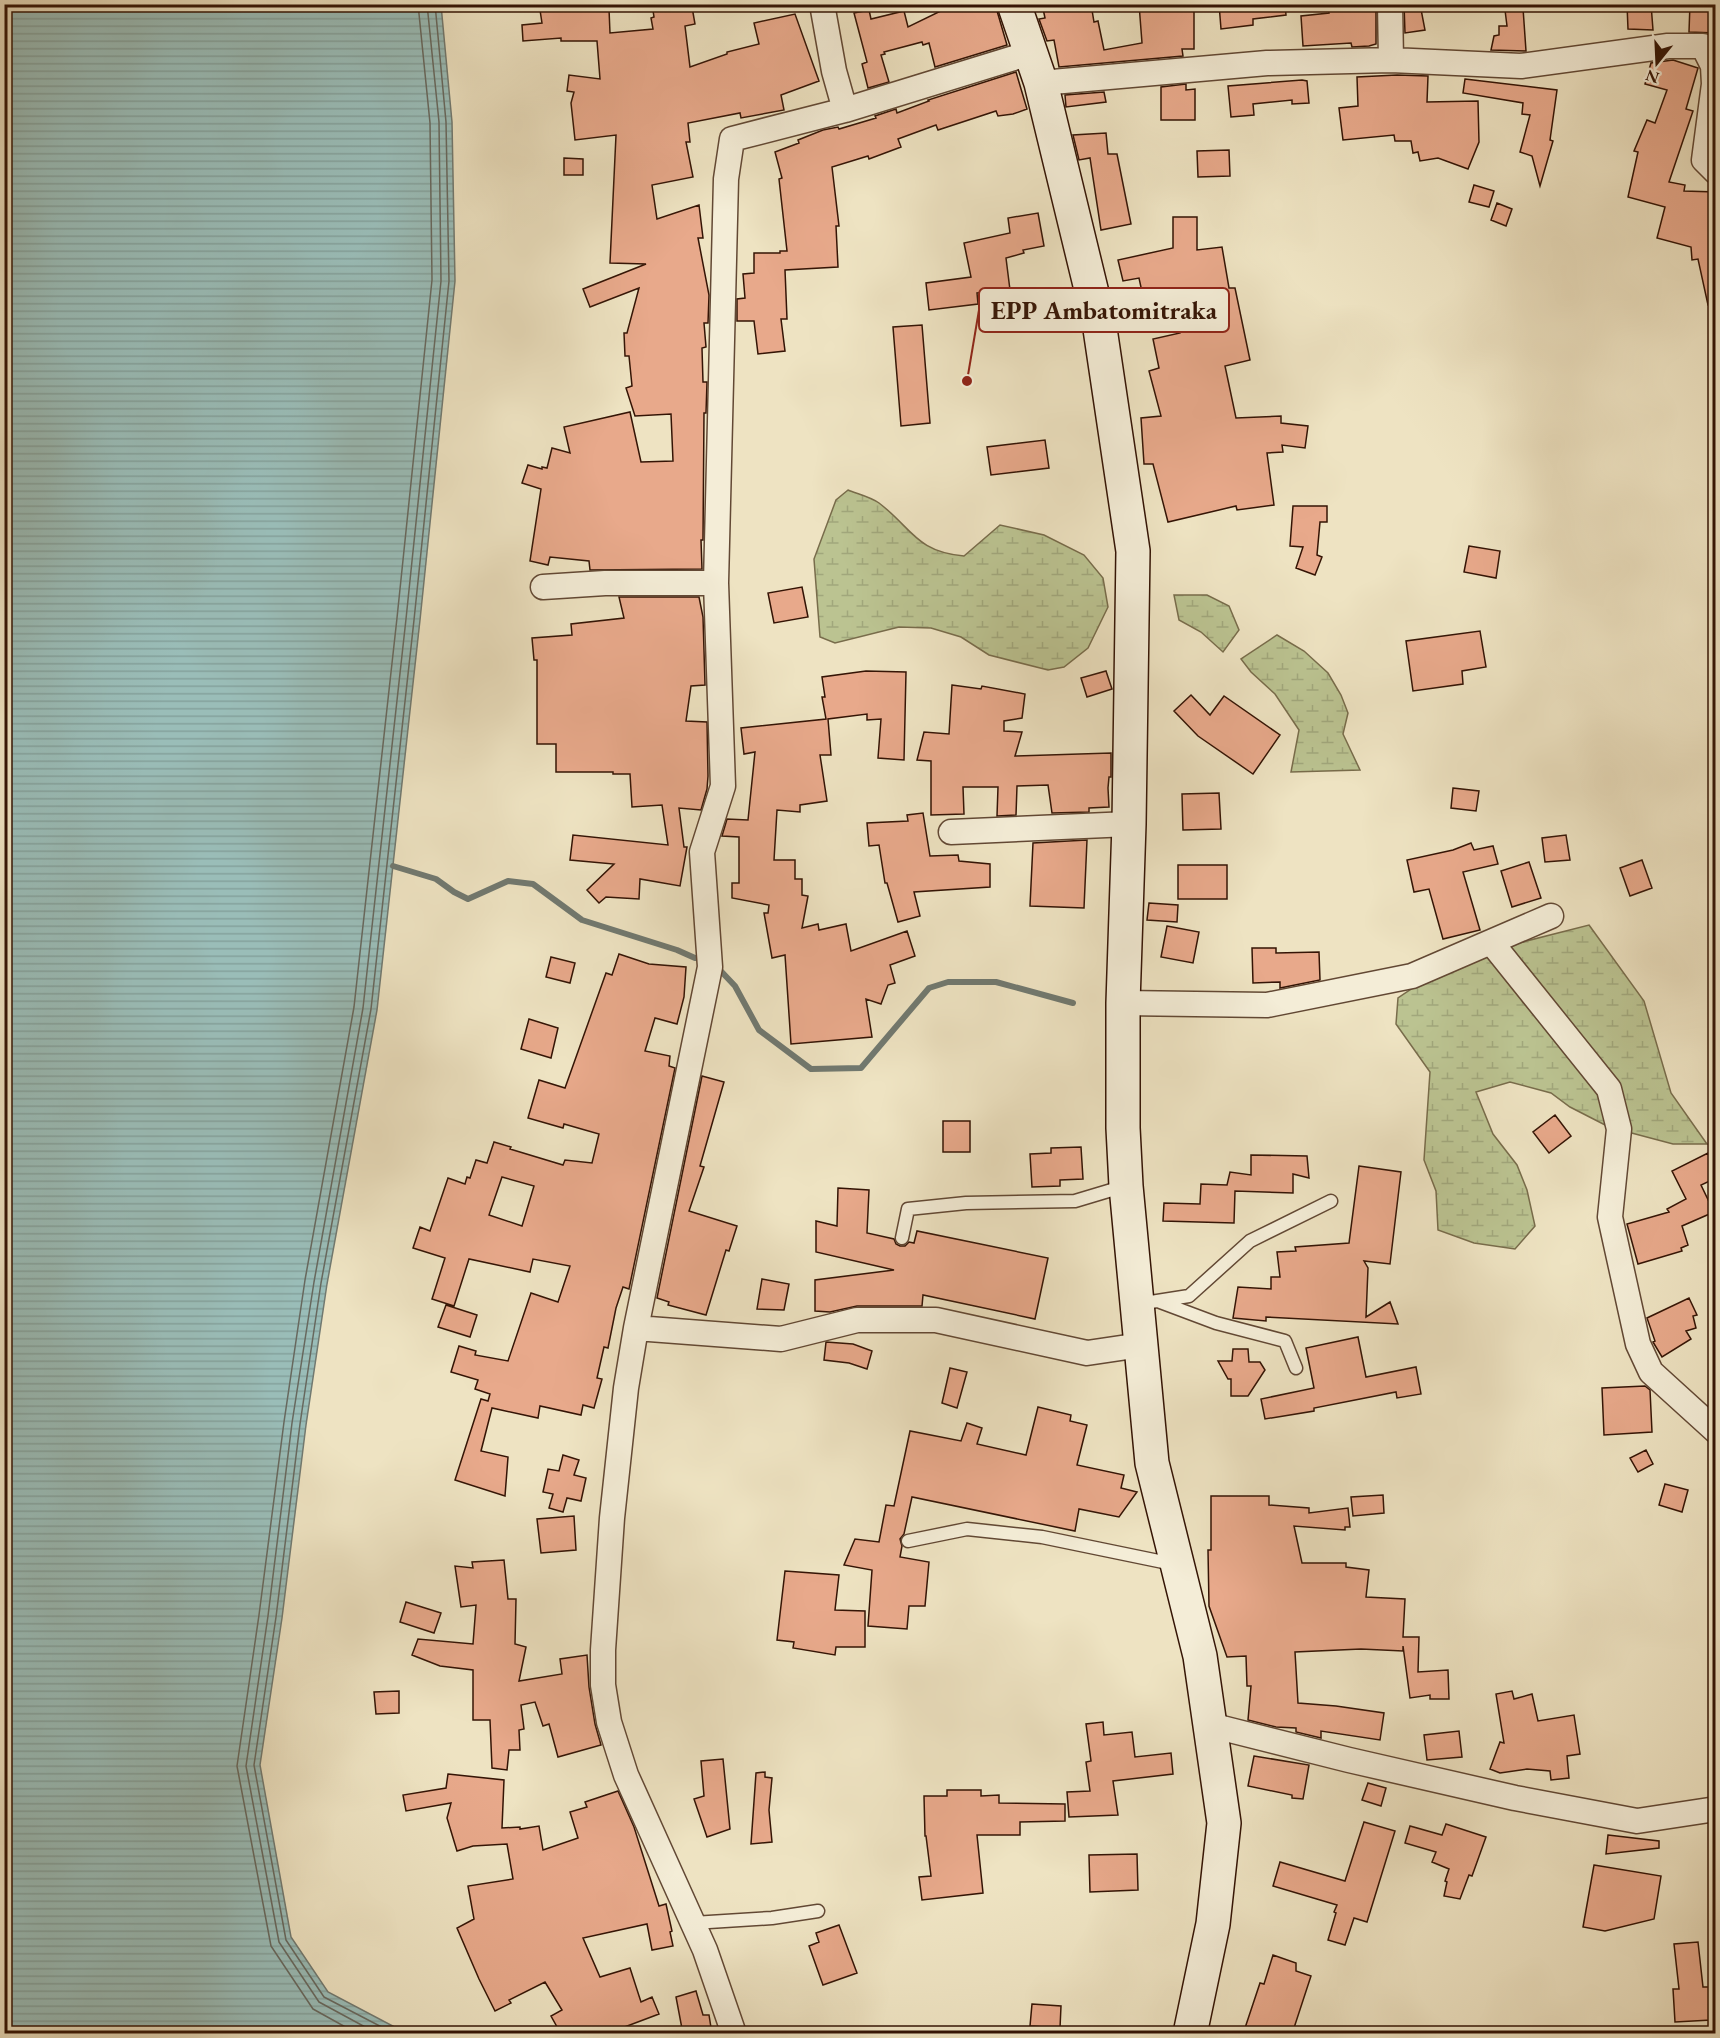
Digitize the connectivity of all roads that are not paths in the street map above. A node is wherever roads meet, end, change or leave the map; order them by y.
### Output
1 (822, 4) edge
2 (1014, 4) edge
3 (1390, 4) edge
4 (1391, 60) junction
5 (1035, 68) junction
6 (845, 110) junction
7 (1716, 172) edge
8 (716, 583) junction
9 (543, 587) dead end
10 (1129, 824) junction
11 (951, 832) dead end
12 (1551, 916) dead end
13 (1491, 942) junction
14 (1123, 1003) junction
15 (1126, 1186) junction
16 (1331, 1201) dead end
17 (902, 1238) dead end
18 (1148, 1303) junction
19 (636, 1328) junction
20 (1141, 1345) junction
21 (1296, 1368) dead end
22 (1716, 1431) edge
23 (908, 1541) dead end
24 (1177, 1565) junction
25 (1210, 1725) junction
26 (1716, 1809) edge
27 (818, 1911) dead end
28 (693, 1923) junction
29 (734, 2034) edge
30 (1190, 2034) edge

1 - 6 street
2 - 5 main road
3 - 4 street
4 - 5 street
4 - 7 street
5 - 6 street
5 - 10 main road
6 - 8 street
8 - 9 street
8 - 19 street
10 - 11 street
10 - 14 main road
12 - 13 street
13 - 14 street
13 - 22 street
14 - 15 main road
15 - 17 lane
15 - 18 main road
16 - 18 lane
18 - 20 main road
18 - 21 lane
19 - 20 street
19 - 28 street
20 - 24 main road
23 - 24 lane
24 - 25 main road
25 - 26 street
25 - 30 main road
27 - 28 lane
28 - 29 street

